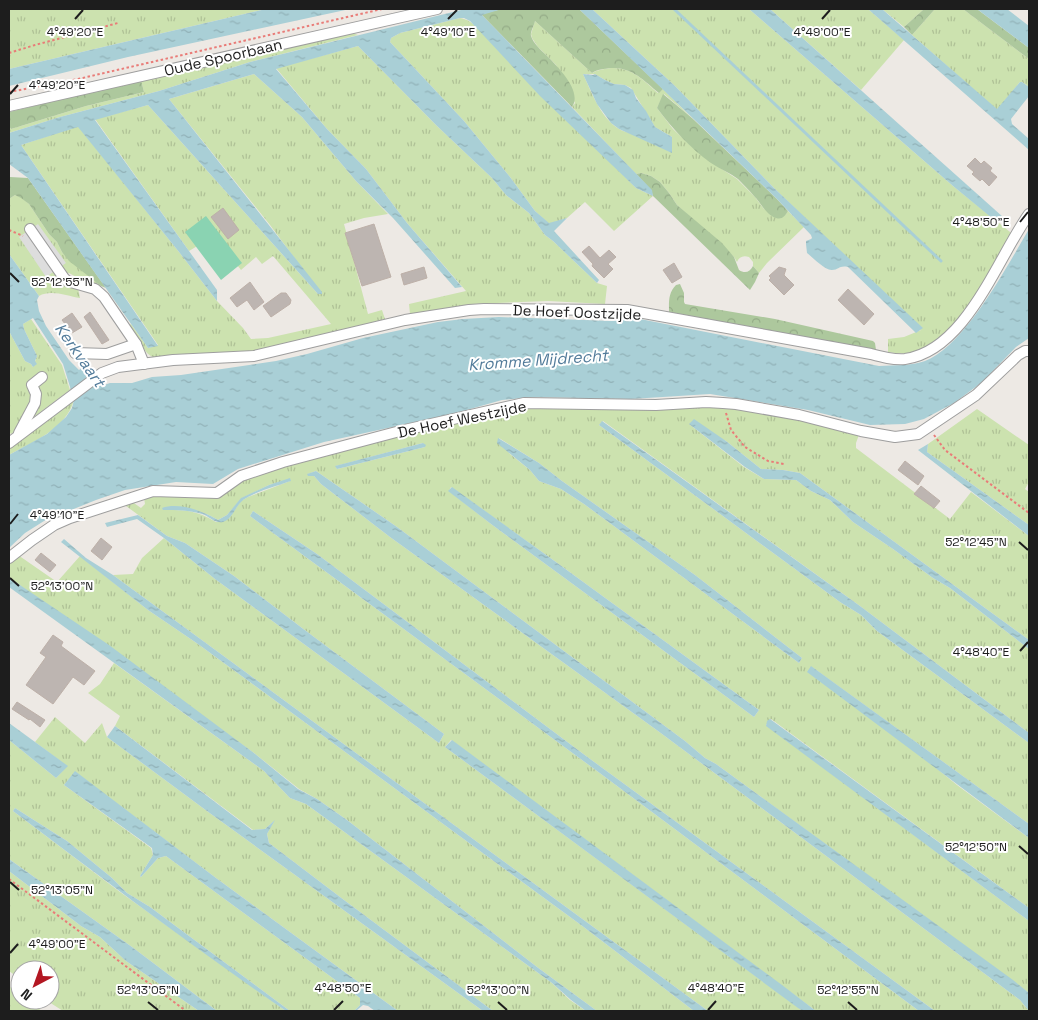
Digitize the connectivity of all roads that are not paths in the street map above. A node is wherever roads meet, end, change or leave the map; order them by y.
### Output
1 (436, 9) edge
2 (9, 106) edge
3 (1029, 214) edge
4 (30, 229) dead end
5 (136, 344) junction
6 (1029, 351) edge
7 (74, 354) dead end
8 (144, 364) junction
9 (42, 377) dead end
10 (18, 436) junction
11 (9, 443) edge
12 (9, 558) edge

1 - 2 street, Oude Spoorbaan
3 - 8 street, De Hoef Oostzijde
4 - 5 street
5 - 7 street
5 - 8 street
6 - 12 street, De Hoef Westzijde
8 - 10 street
9 - 10 street
10 - 11 street

